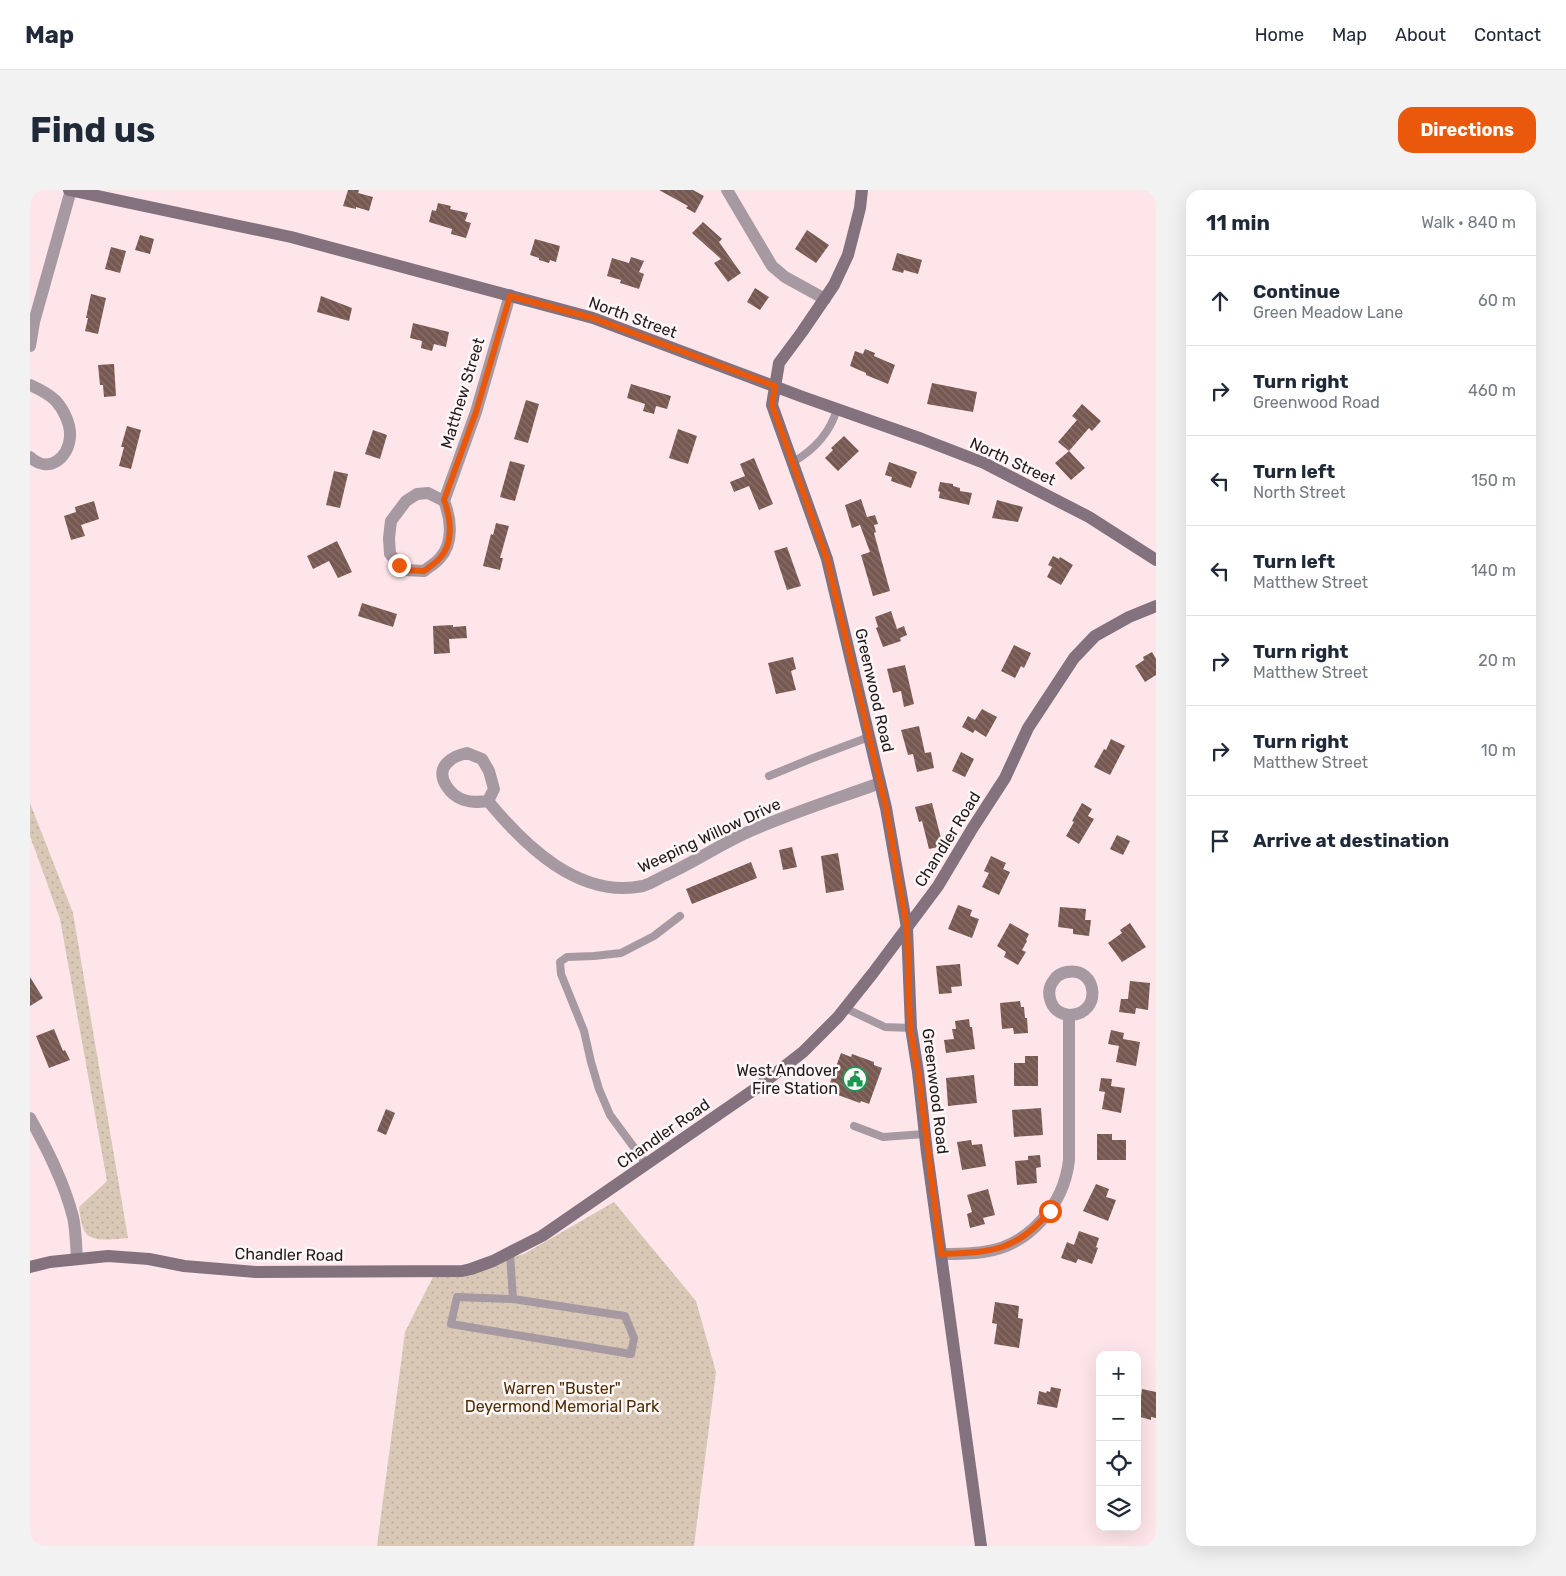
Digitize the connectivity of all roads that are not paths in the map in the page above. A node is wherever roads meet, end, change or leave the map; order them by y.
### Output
1 (70, 190) edge
2 (727, 190) edge
3 (862, 190) edge
4 (510, 296) junction
5 (825, 299) junction
6 (30, 346) edge
7 (30, 385) edge
8 (775, 386) junction
9 (836, 409) junction
10 (30, 457) edge
11 (793, 462) junction
12 (444, 500) junction
13 (1156, 560) edge
14 (1156, 606) edge
15 (869, 737) junction
16 (769, 776) dead end
17 (880, 783) junction
18 (488, 801) junction
19 (680, 916) dead end
20 (907, 928) junction
21 (845, 1008) junction
22 (1069, 1015) dead end
23 (910, 1028) junction
24 (30, 1118) edge
25 (854, 1126) dead end
26 (925, 1134) junction
27 (647, 1165) junction
28 (510, 1253) junction
29 (941, 1254) junction
30 (77, 1259) junction
31 (30, 1267) edge
32 (513, 1299) junction
33 (981, 1546) edge

1 - 4 street, North Street
1 - 6 street
2 - 5 street
3 - 5 street, Greenwood Road
4 - 8 street, North Street
4 - 12 street, Matthew Street
5 - 8 street, Greenwood Road
7 - 10 street
8 - 9 street, North Street
8 - 11 street, Greenwood Road
9 - 11 lane
9 - 13 street, North Street
11 - 15 street, Greenwood Road
12 - 12 street
14 - 20 street, Chandler Road
15 - 16 lane
15 - 17 street, Greenwood Road
17 - 18 street, Weeping Willow Drive
17 - 20 street, Greenwood Road
18 - 18 street
19 - 27 lane
20 - 21 street, Chandler Road
20 - 23 street, Greenwood Road
21 - 23 lane
21 - 27 street, Chandler Road
22 - 29 street
23 - 26 street, Greenwood Road
24 - 30 street
25 - 26 lane
26 - 29 street, Greenwood Road
27 - 28 street, Chandler Road
28 - 30 street, Chandler Road
28 - 32 lane
29 - 33 street, Greenwood Road
30 - 31 street, Chandler Road
32 - 32 lane

